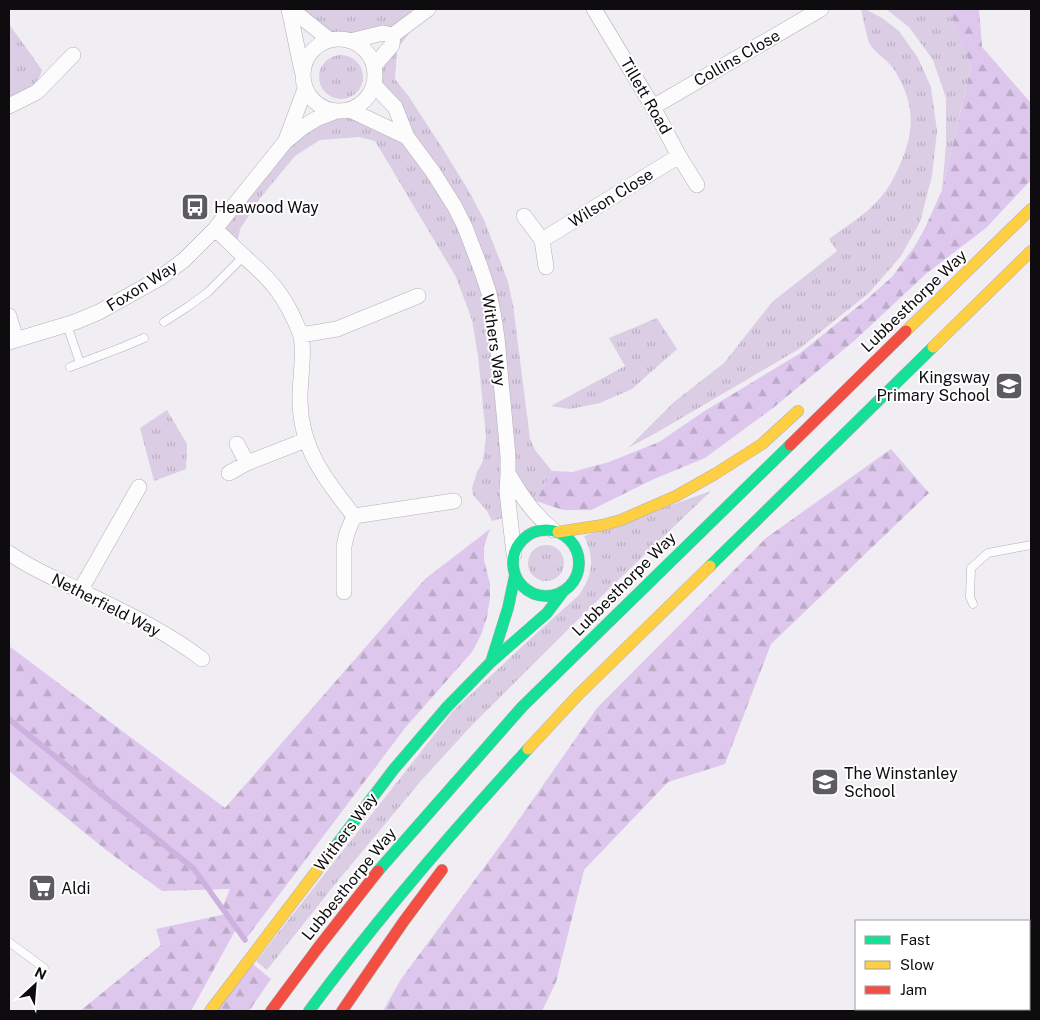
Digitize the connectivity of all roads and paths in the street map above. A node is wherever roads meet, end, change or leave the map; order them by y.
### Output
1 (290, 9) edge
2 (594, 9) edge
3 (820, 9) edge
4 (419, 13) edge
5 (393, 35) junction
6 (330, 40) junction
7 (350, 41) junction
8 (73, 55) dead end
9 (374, 66) junction
10 (302, 73) junction
11 (374, 84) junction
12 (305, 89) junction
13 (9, 105) edge
14 (653, 107) junction
15 (350, 110) junction
16 (334, 112) junction
17 (407, 137) junction
18 (285, 142) junction
19 (679, 156) junction
20 (697, 185) dead end
21 (1031, 209) edge
22 (524, 216) dead end
23 (215, 229) junction
24 (542, 240) junction
25 (1031, 251) edge
26 (244, 256) junction
27 (546, 267) dead end
28 (967, 272) junction
29 (418, 296) dead end
30 (9, 316) edge
31 (164, 322) dead end
32 (67, 325) junction
33 (301, 335) junction
34 (144, 338) dead end
35 (12, 341) edge
36 (868, 353) dead end
37 (80, 363) junction
38 (70, 367) dead end
39 (809, 400) dead end
40 (306, 440) junction
41 (237, 444) dead end
42 (247, 463) junction
43 (229, 472) dead end
44 (508, 473) junction
45 (139, 487) dead end
46 (454, 501) dead end
47 (354, 516) junction
48 (555, 531) junction
49 (1031, 545) edge
50 (9, 554) edge
51 (514, 554) junction
52 (515, 575) junction
53 (80, 591) junction
54 (344, 592) dead end
55 (562, 593) junction
56 (973, 604) dead end
57 (202, 659) dead end
58 (491, 662) junction
59 (578, 695) junction
60 (517, 777) dead end
61 (448, 863) dead end
62 (9, 942) edge
63 (44, 968) dead end
64 (210, 1011) edge
65 (271, 1011) edge
66 (309, 1011) edge
67 (342, 1011) edge

1 - 6 street
1 - 10 street
2 - 14 street, Tillett Road
3 - 14 street, Collins Close
4 - 5 street
5 - 7 street
5 - 9 street
6 - 7 street
6 - 10 street
7 - 9 street
8 - 13 street
9 - 11 street
10 - 12 street
11 - 15 street
11 - 17 street, Withers Way
12 - 16 street
12 - 18 street, Foxon Way
14 - 19 street, Tillett Road
15 - 16 street
15 - 17 street, Withers Way
16 - 18 street, Foxon Way
17 - 44 street, Withers Way
18 - 23 street, Foxon Way
19 - 20 street, Tillett Road
19 - 24 street, Wilson Close
21 - 28 main road, Lubbesthorpe Way
22 - 24 street
23 - 26 street
23 - 32 street, Foxon Way
24 - 27 street
25 - 59 main road
26 - 31 lane
26 - 33 street
28 - 36 main road
28 - 65 main road, Lubbesthorpe Way
29 - 33 street
30 - 35 street
32 - 35 street, Foxon Way
32 - 37 lane
33 - 40 street
34 - 37 lane
37 - 38 lane
39 - 48 main road
40 - 42 street
40 - 47 street
41 - 42 street
42 - 43 street
44 - 48 street, Withers Way
44 - 51 street, Withers Way
45 - 53 street
46 - 47 street
47 - 54 street
48 - 51 main road
48 - 55 main road
49 - 56 lane
50 - 53 street, Netherfield Way
51 - 52 main road
52 - 55 main road
52 - 58 main road, Withers Way
53 - 57 street, Netherfield Way
55 - 58 main road, Withers Way
58 - 64 main road, Withers Way
59 - 60 main road
59 - 66 main road
61 - 67 main road
62 - 63 lane

